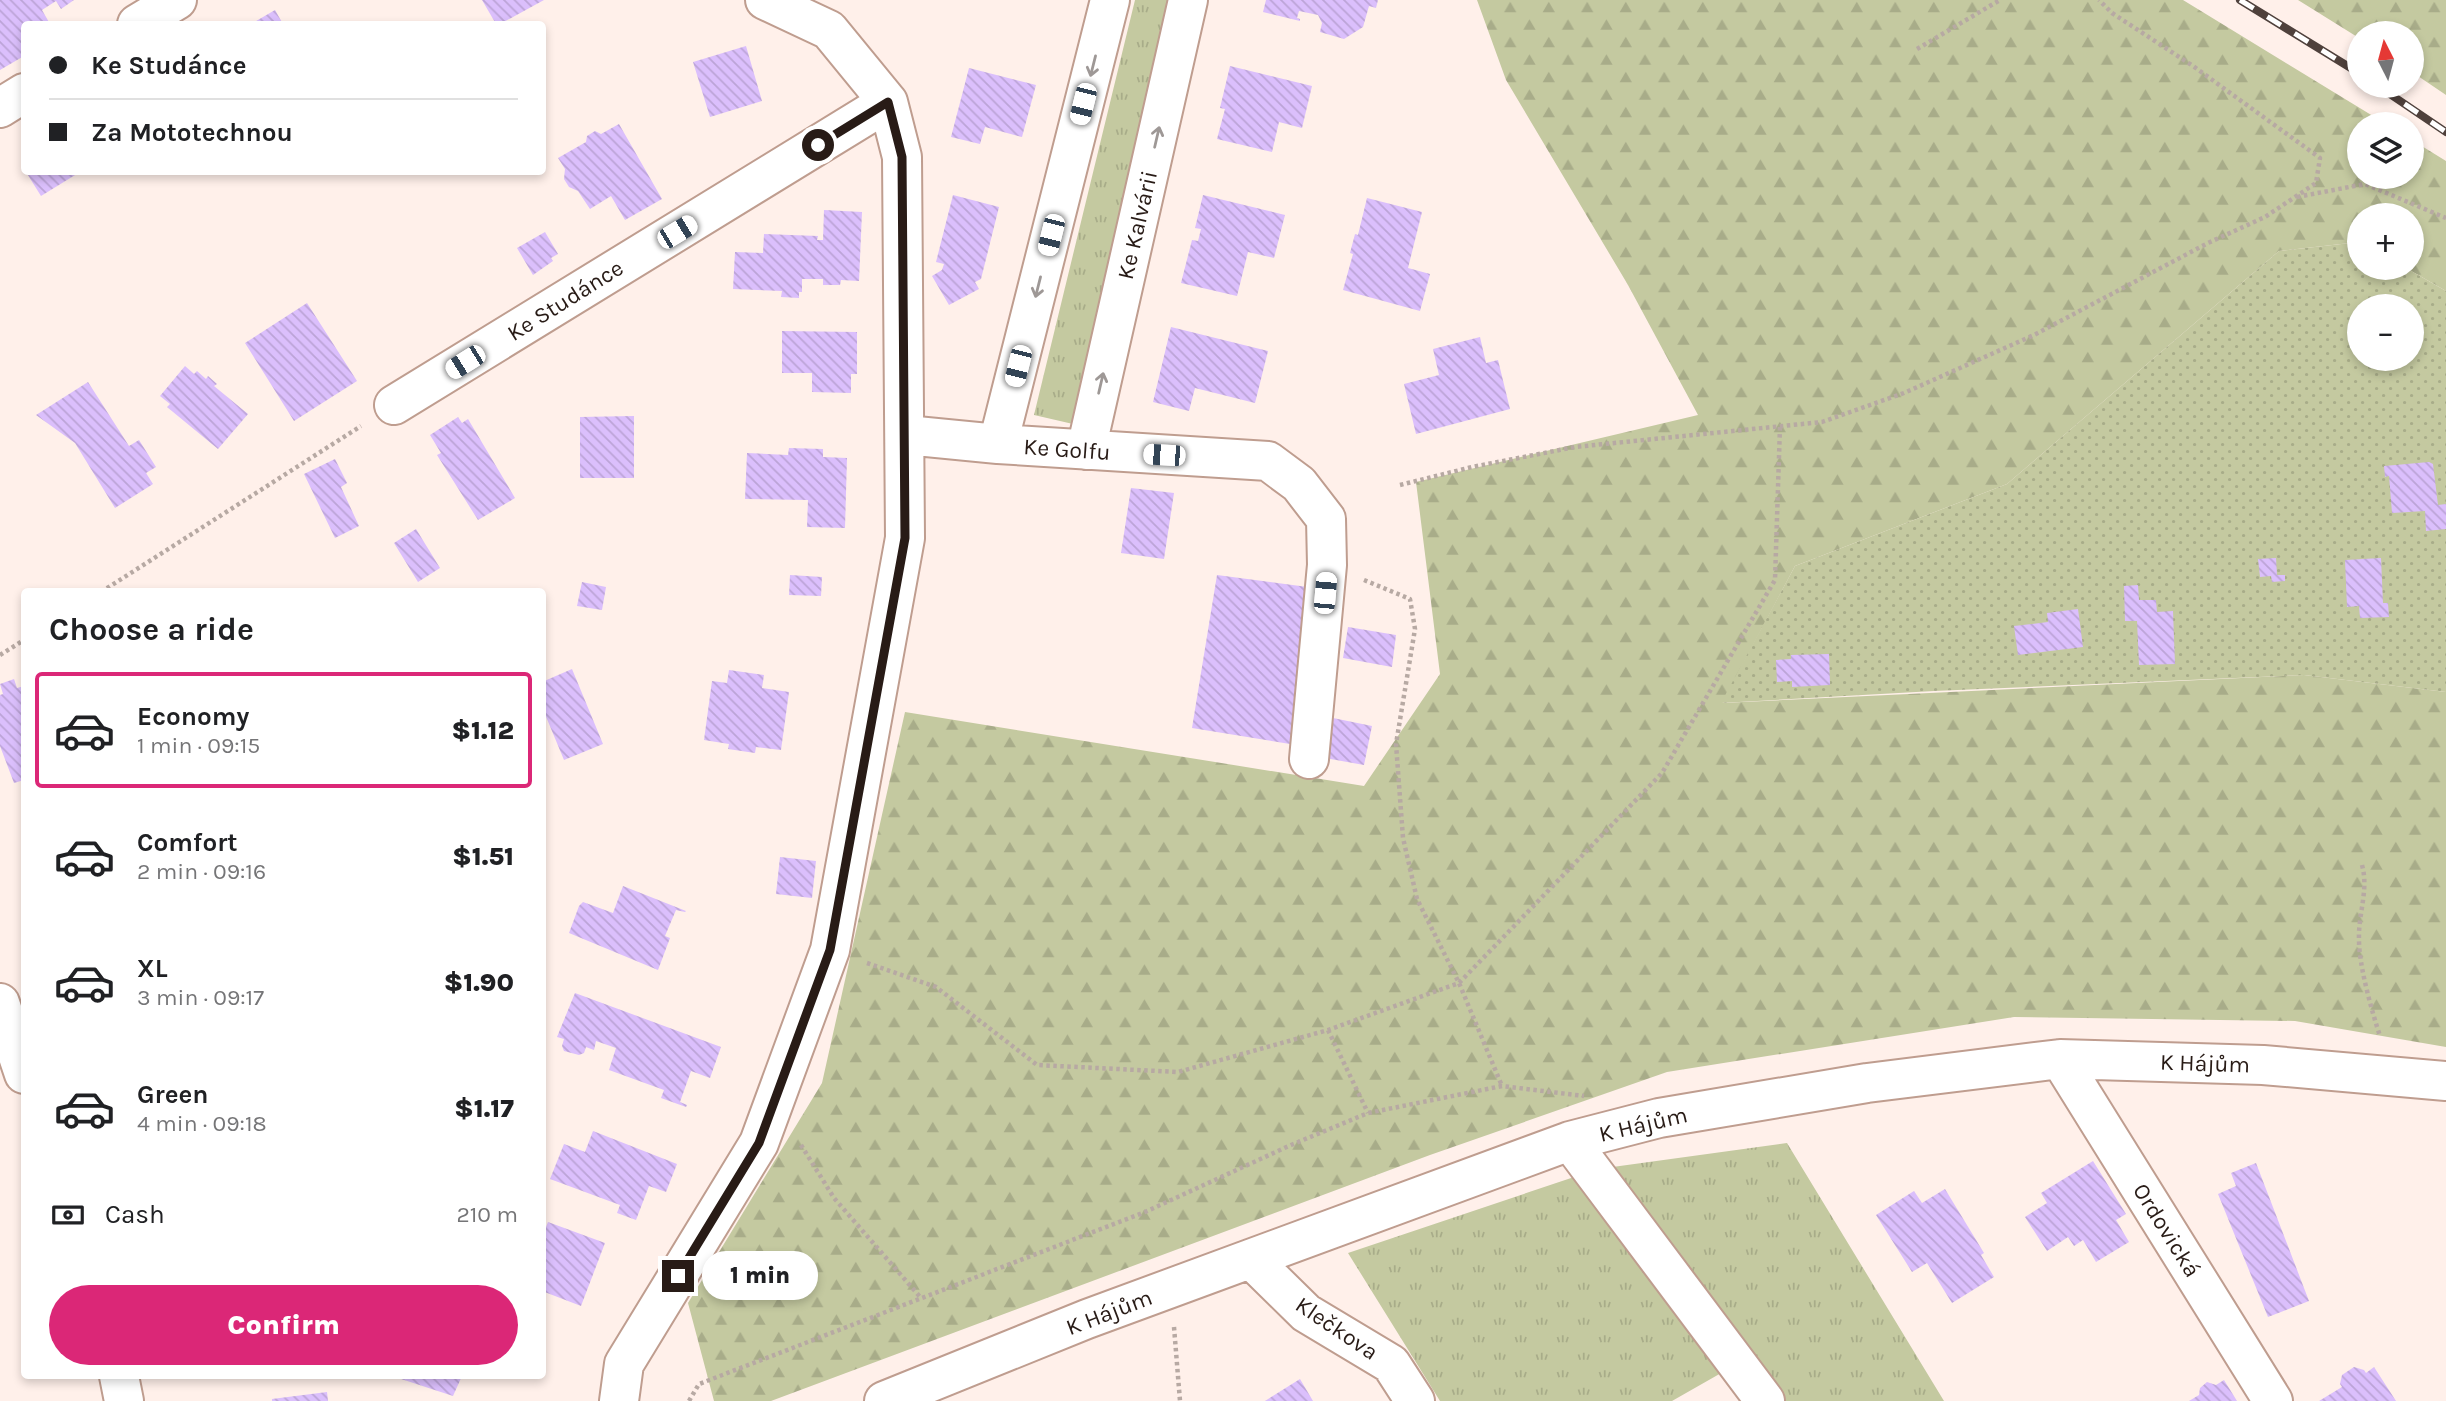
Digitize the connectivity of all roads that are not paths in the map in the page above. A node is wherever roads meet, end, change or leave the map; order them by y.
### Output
1 (177, 0) edge
2 (765, 0) edge
3 (1110, 0) edge
4 (1188, 0) edge
5 (142, 21) edge
6 (21, 95) edge
7 (888, 102) junction
8 (0, 108) edge
9 (394, 405) road end
10 (906, 435) junction
11 (998, 444) junction
12 (1086, 450) junction
13 (1309, 759) dead end
14 (0, 1003) edge
15 (2060, 1059) junction
16 (21, 1065) edge
17 (2446, 1082) edge
18 (1570, 1141) junction
19 (1251, 1259) junction
20 (120, 1379) edge
21 (124, 1401) edge
22 (619, 1401) edge
23 (884, 1401) edge
24 (1415, 1401) edge
25 (1765, 1401) edge
26 (2273, 1401) edge

1 - 5 street
2 - 7 street
3 -> 11 street
12 -> 4 street, Ke Kalvárii
6 - 8 street
7 - 9 street, Ke Studánce
7 - 10 street
10 - 11 street, Ke Golfu
10 - 22 street
11 - 12 street, Ke Golfu
12 - 13 street, Ke Golfu
14 - 16 street
15 - 17 street, K Hájům
15 - 18 street, K Hájům
15 - 26 street, Ordovická
18 - 19 street, K Hájům
18 - 25 street
19 - 23 street, K Hájům
19 - 24 street, Klečkova
20 - 21 street

